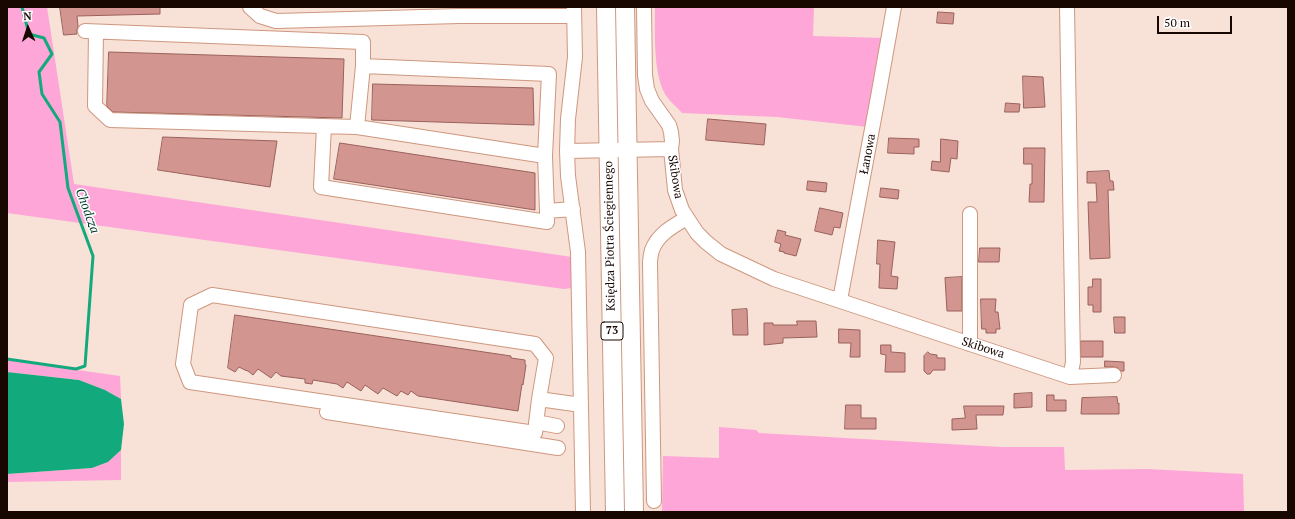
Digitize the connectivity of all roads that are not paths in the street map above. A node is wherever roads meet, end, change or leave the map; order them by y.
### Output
1 (250, 7) edge
2 (606, 7) edge
3 (625, 7) edge
4 (644, 7) edge
5 (894, 7) edge
6 (1067, 7) edge
7 (574, 11) edge
8 (459, 12) edge
9 (363, 66) junction
10 (324, 126) junction
11 (357, 127) junction
12 (671, 149) junction
13 (609, 150) junction
14 (628, 150) junction
15 (567, 151) junction
16 (545, 156) junction
17 (573, 209) junction
18 (547, 211) junction
19 (970, 214) dead end
20 (687, 218) junction
21 (840, 300) junction
22 (970, 344) junction
23 (1114, 376) dead end
24 (1070, 377) junction
25 (539, 399) junction
26 (261, 401) dead end
27 (581, 405) junction
28 (557, 426) dead end
29 (536, 428) junction
30 (558, 448) junction
31 (582, 452) junction
32 (654, 501) dead end
33 (583, 512) edge
34 (615, 512) edge
35 (634, 512) edge

1 - 8 street
2 - 13 main road, Księdza Piotra Ściegiennego / 73
3 - 14 main road, Księdza Piotra Ściegiennego / 73
4 - 12 street
5 - 21 street, Łanowa
6 - 24 street
7 - 8 street
7 - 15 street
9 - 10 street
9 - 11 street
9 - 16 street
10 - 11 street
10 - 18 street
11 - 16 street
12 - 14 street, Skibowa
12 - 20 street, Skibowa
13 - 14 street, Skibowa
13 - 15 street, Skibowa
13 - 34 main road, Księdza Piotra Ściegiennego / 73
14 - 35 main road, Księdza Piotra Ściegiennego / 73
15 - 17 street
16 - 18 street
17 - 18 street
17 - 27 street
19 - 22 street
20 - 21 street, Skibowa
20 - 32 street
21 - 22 street, Skibowa
22 - 24 street, Skibowa
23 - 24 street, Skibowa
25 - 27 street
25 - 29 street
25 - 29 street
26 - 30 street
27 - 31 street
28 - 29 street
29 - 30 street
30 - 31 street
31 - 33 street

